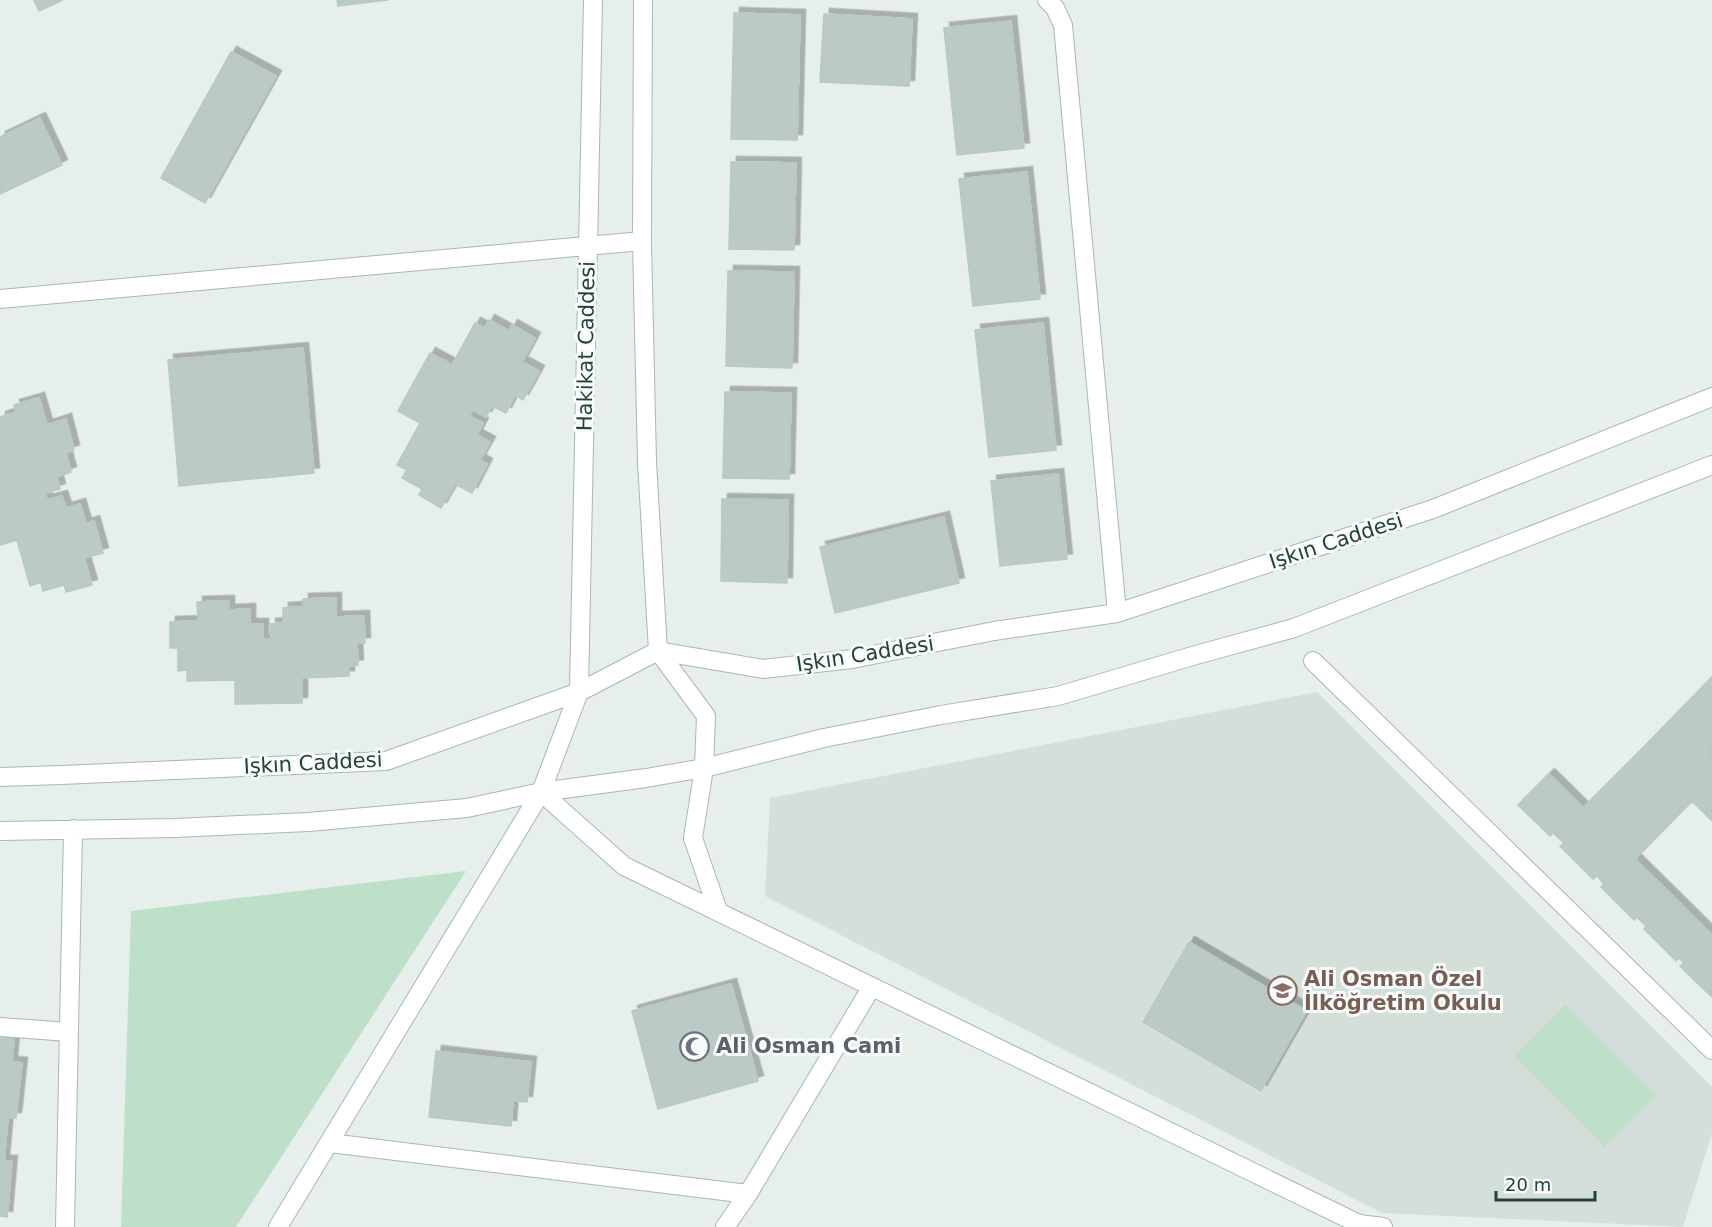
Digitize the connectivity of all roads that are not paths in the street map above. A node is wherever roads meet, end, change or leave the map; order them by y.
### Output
1 (593, 0) edge
2 (643, 0) edge
3 (1047, 0) edge
4 (642, 241) junction
5 (588, 246) junction
6 (0, 299) edge
7 (1712, 397) edge
8 (1712, 465) edge
9 (1118, 613) junction
10 (658, 651) junction
11 (1313, 661) dead end
12 (579, 692) junction
13 (704, 768) junction
14 (0, 777) edge
15 (542, 792) junction
16 (74, 829) junction
17 (0, 831) edge
18 (718, 911) junction
19 (871, 987) junction
20 (0, 1027) edge
21 (69, 1032) junction
22 (1712, 1050) edge
23 (330, 1143) junction
24 (748, 1194) junction
25 (65, 1227) edge
26 (278, 1227) edge
27 (725, 1227) edge
28 (1383, 1227) edge

1 - 5 street, Hakikat Caddesi
2 - 4 street
3 - 9 street
4 - 5 street
4 - 10 street
5 - 6 street
5 - 12 street, Hakikat Caddesi
7 - 9 street, Işkın Caddesi
8 - 13 street
9 - 10 street, Işkın Caddesi
10 - 12 street, Işkın Caddesi
10 - 13 street
11 - 22 street
12 - 14 street, Işkın Caddesi
12 - 15 street, Hakikat Caddesi
13 - 15 street
13 - 18 street
15 - 16 street
15 - 18 street
15 - 23 street, Hakikat Caddesi
16 - 17 street
16 - 21 street
18 - 19 street
19 - 24 street
19 - 28 street
20 - 21 street
21 - 25 street
23 - 24 street
23 - 26 street, Hakikat Caddesi
24 - 27 street

